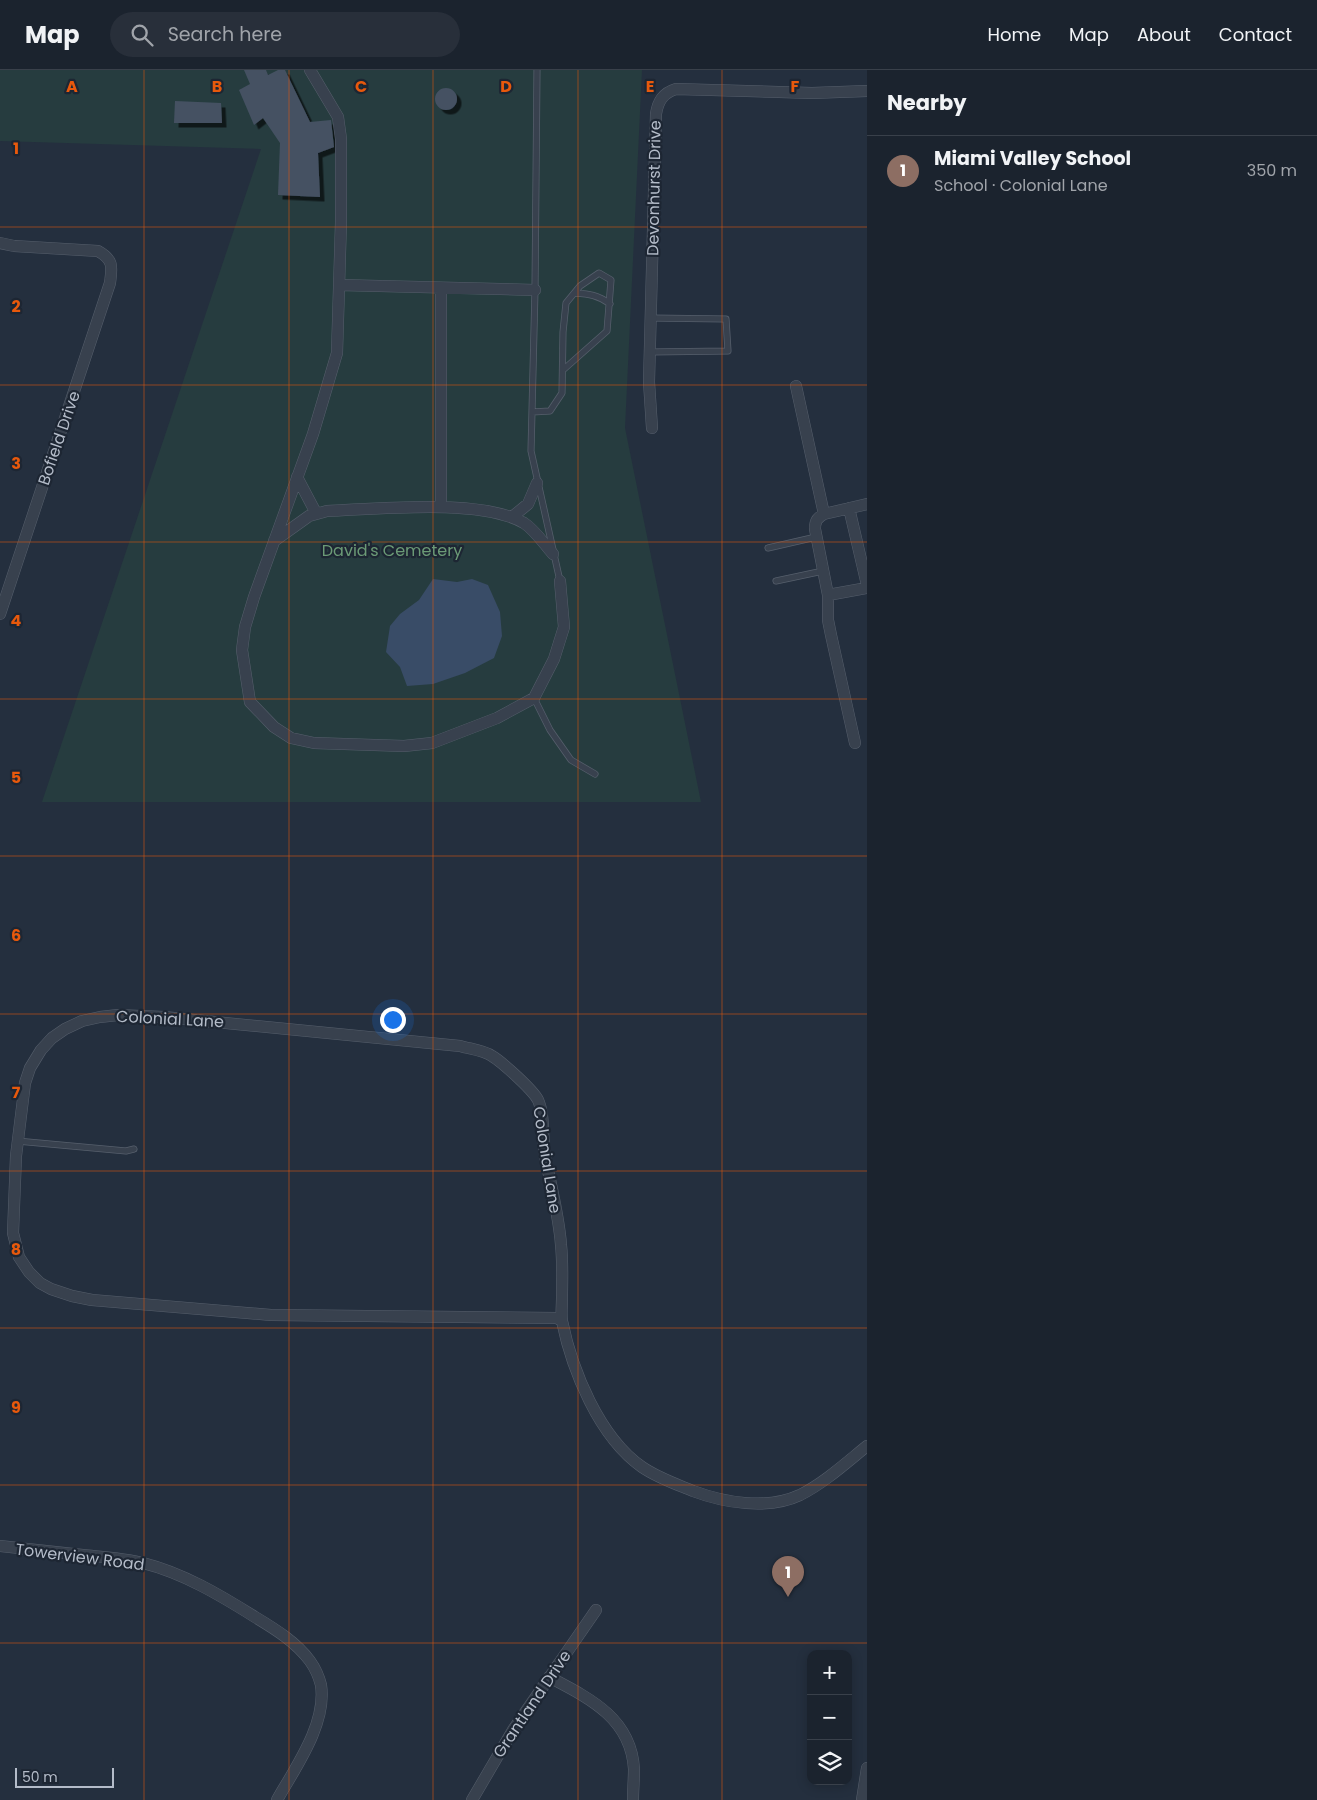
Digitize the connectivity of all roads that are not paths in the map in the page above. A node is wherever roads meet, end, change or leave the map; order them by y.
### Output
1 (310, 70) edge
2 (537, 70) edge
3 (867, 91) edge
4 (0, 243) edge
5 (339, 285) junction
6 (441, 288) junction
7 (535, 290) junction
8 (574, 293) junction
9 (610, 304) junction
10 (650, 318) junction
11 (649, 352) junction
12 (563, 370) junction
13 (796, 386) dead end
14 (532, 412) junction
15 (652, 428) dead end
16 (297, 478) junction
17 (537, 483) junction
18 (867, 504) edge
19 (441, 507) junction
20 (849, 508) junction
21 (316, 513) junction
22 (824, 514) junction
23 (512, 517) junction
24 (816, 537) junction
25 (274, 541) junction
26 (768, 548) dead end
27 (553, 554) junction
28 (823, 571) junction
29 (560, 581) joint
30 (776, 581) dead end
31 (867, 587) edge
32 (828, 595) junction
33 (0, 614) edge
34 (534, 698) junction
35 (855, 742) dead end
36 (595, 774) dead end
37 (18, 1141) junction
38 (134, 1149) dead end
39 (562, 1321) junction
40 (867, 1446) edge
41 (852, 1458) junction
42 (867, 1458) edge
43 (0, 1546) edge
44 (596, 1610) dead end
45 (550, 1677) junction
46 (867, 1768) edge
47 (277, 1800) edge
48 (472, 1800) edge
49 (633, 1800) edge
50 (862, 1800) edge

1 - 5 street
2 - 7 lane
3 - 10 street, Devonhurst Drive
4 - 33 street, Bofield Drive
5 - 6 street
5 - 16 street
6 - 7 street
6 - 19 street
7 - 14 lane
8 - 9 lane
8 - 9 lane
8 - 12 lane
9 - 12 lane
10 - 11 street, Devonhurst Drive
10 - 11 lane
11 - 15 street, Devonhurst Drive
12 - 14 lane
13 - 22 street
14 - 17 lane
16 - 21 street
16 - 25 street
17 - 23 street
17 - 27 lane
18 - 20 street
19 - 21 street
19 - 23 street
20 - 22 street
20 - 31 street
21 - 25 street
22 - 24 street
23 - 27 street
24 - 26 lane
24 - 28 street
25 - 34 street
27 - 29 lane
28 - 30 lane
28 - 32 street
29 - 34 street
31 - 32 street
32 - 35 street
34 - 36 lane
37 - 38 lane
37 - 39 street, Colonial Lane
37 - 39 street, Colonial Lane
39 - 41 street, Colonial Lane
40 - 41 street, Colonial Lane
41 - 42 street
43 - 47 street, Towerview Road
44 - 45 street, Grantland Drive
45 - 48 street, Grantland Drive
45 - 49 street
46 - 50 street

